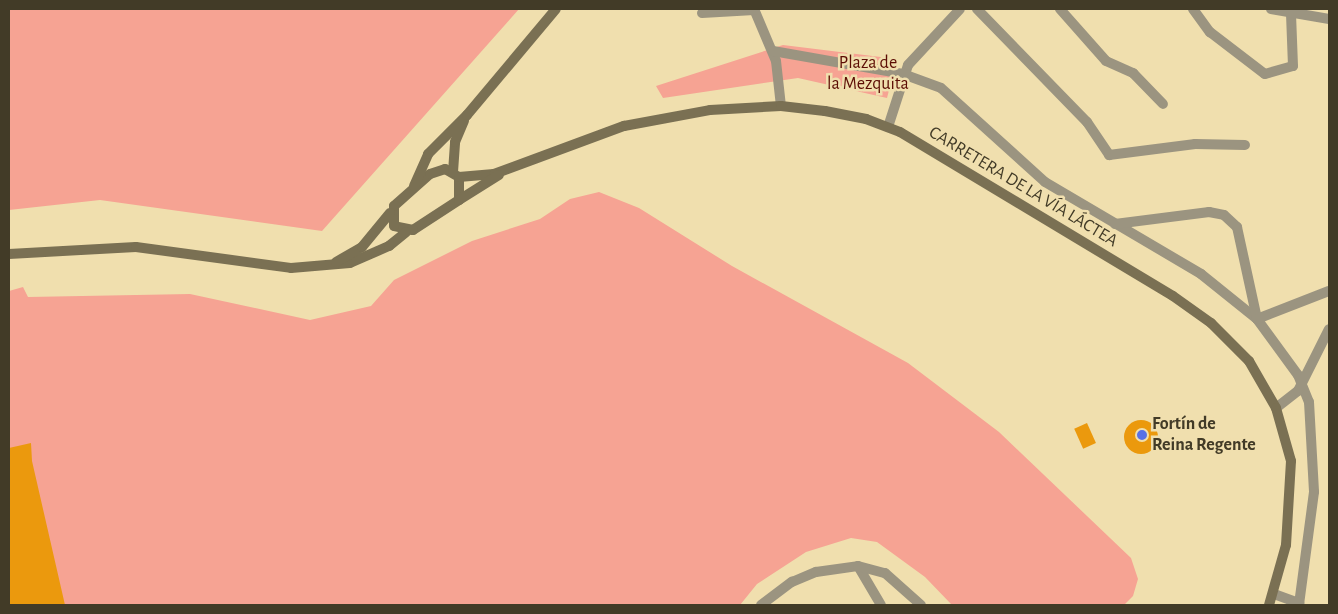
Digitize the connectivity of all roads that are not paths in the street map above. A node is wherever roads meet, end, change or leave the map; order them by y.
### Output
1 (556, 9) edge
2 (754, 9) edge
3 (960, 9) edge
4 (1060, 9) edge
5 (1193, 9) edge
6 (1271, 9) edge
7 (983, 10) edge
8 (702, 13) dead end
9 (1291, 15) junction
10 (1329, 19) edge
11 (773, 51) junction
12 (903, 74) junction
13 (1163, 104) dead end
14 (781, 106) junction
15 (467, 116) junction
16 (888, 127) junction
17 (1246, 144) dead end
18 (506, 170) junction
19 (456, 174) junction
20 (414, 186) junction
21 (459, 200) junction
22 (390, 213) junction
23 (1115, 224) junction
24 (406, 232) junction
25 (9, 254) edge
26 (328, 266) junction
27 (1329, 291) edge
28 (1257, 318) junction
29 (1329, 329) edge
30 (1303, 383) junction
31 (1276, 408) junction
32 (858, 566) junction
33 (1274, 594) junction
34 (1299, 604) edge
35 (761, 605) edge
36 (881, 605) edge
37 (920, 605) edge
38 (1269, 605) edge

1 - 15 street
2 - 8 street
2 - 11 street
3 - 12 street
4 - 13 street
5 - 9 street
6 - 9 street
7 - 17 street
9 - 10 street
11 - 12 street
11 - 14 street
12 - 16 street
12 - 23 street
14 - 16 street, CARRETERA DE LA VÍA LÁCTEA
14 - 18 street, CARRETERA DE LA VÍA LÁCTEA
15 - 19 street
15 - 20 street
16 - 31 street, CARRETERA DE LA VÍA LÁCTEA
18 - 19 street
18 - 21 street
19 - 20 street
19 - 21 street
20 - 22 street
21 - 24 street
22 - 24 street
22 - 26 street
23 - 28 street
23 - 28 street
24 - 26 street
25 - 26 street
27 - 28 street
28 - 30 street
29 - 30 street
30 - 31 street
30 - 34 street
31 - 33 street, CARRETERA DE LA VÍA LÁCTEA
32 - 35 street
32 - 36 street
32 - 37 street
33 - 34 street
33 - 38 street, CARRETERA DE LA VÍA LÁCTEA

